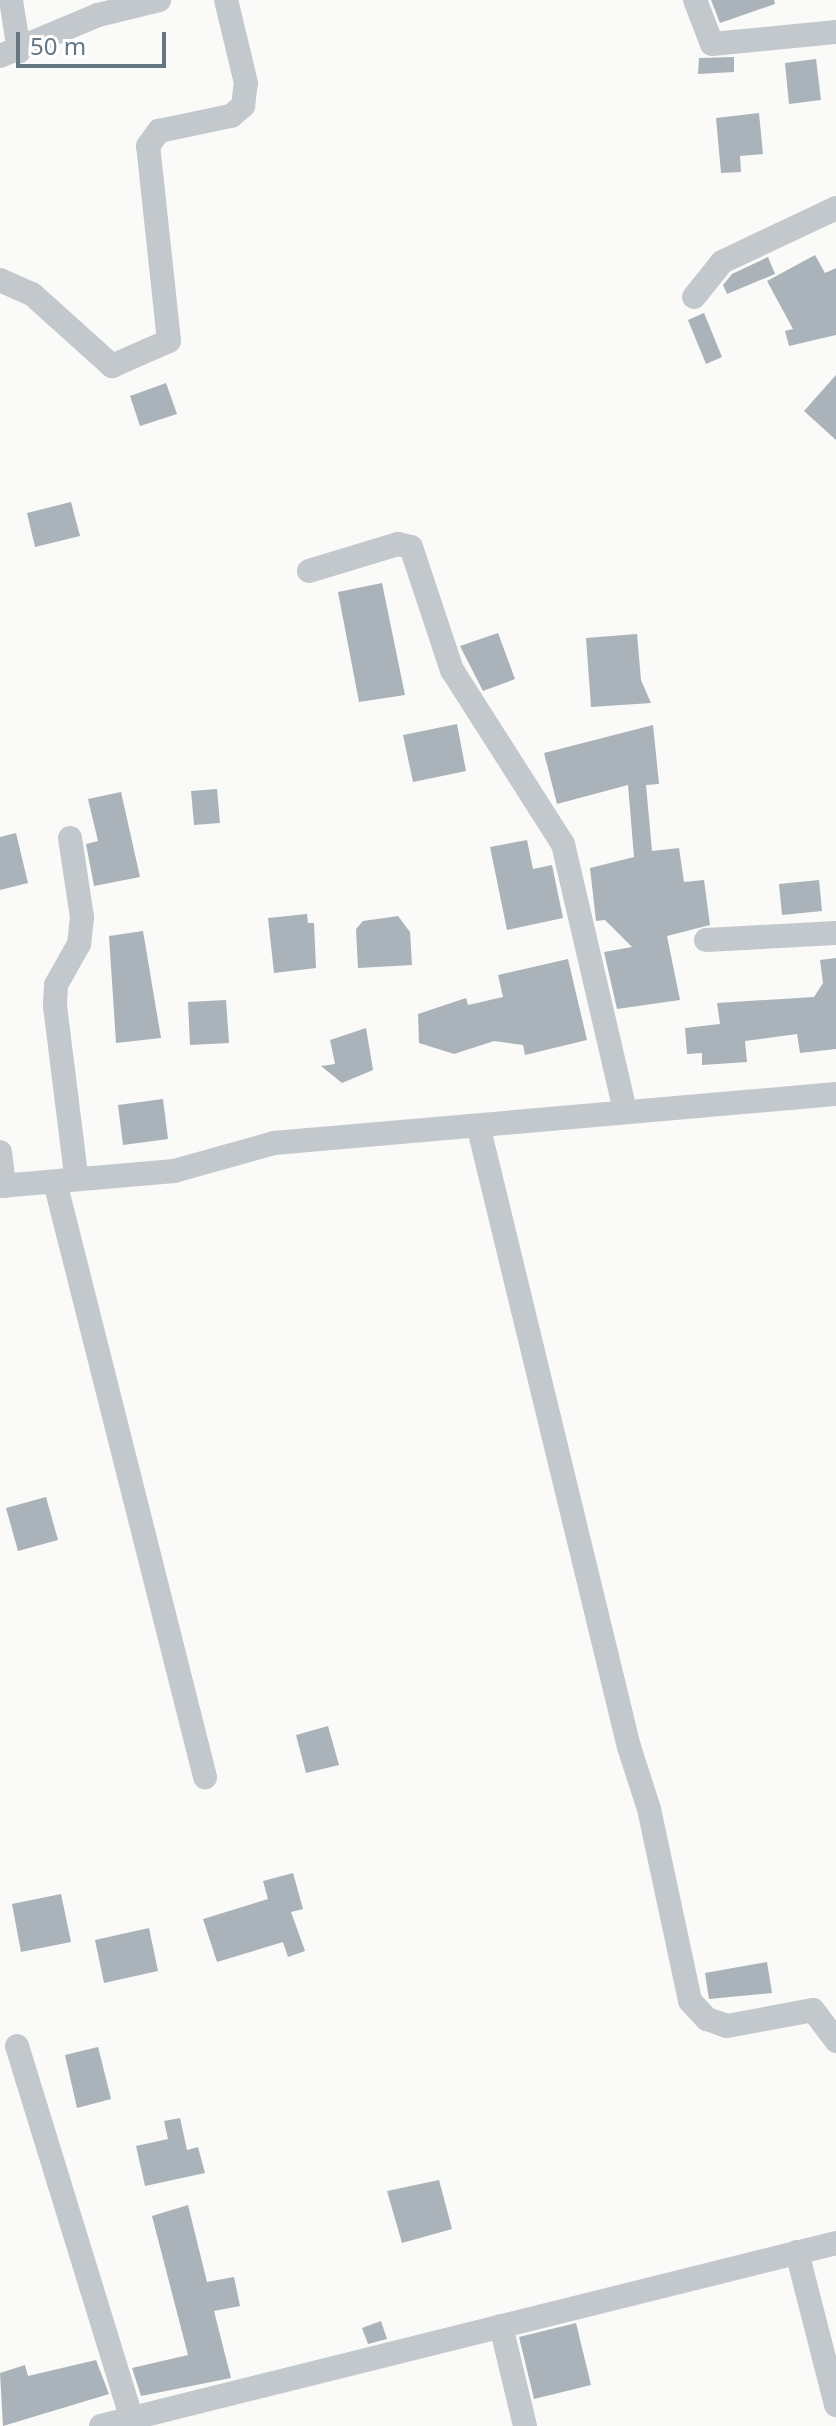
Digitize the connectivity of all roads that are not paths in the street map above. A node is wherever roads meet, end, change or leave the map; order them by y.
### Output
1 (11, 0) edge
2 (159, 0) edge
3 (226, 0) edge
4 (695, 0) edge
5 (836, 32) edge
6 (9, 53) edge
7 (836, 208) edge
8 (0, 280) edge
9 (694, 297) dead end
10 (309, 571) dead end
11 (70, 838) dead end
12 (836, 933) edge
13 (706, 940) dead end
14 (836, 1094) edge
15 (625, 1111) junction
16 (479, 1129) junction
17 (0, 1152) edge
18 (66, 1179) junction
19 (2, 1186) edge
20 (205, 1777) dead end
21 (836, 2041) edge
22 (17, 2046) dead end
23 (836, 2243) edge
24 (797, 2252) junction
25 (501, 2326) junction
26 (836, 2405) edge
27 (132, 2419) junction
28 (101, 2426) edge
29 (525, 2426) edge

1 - 6 street
2 - 6 street
3 - 8 street
4 - 5 street
7 - 9 street
10 - 15 street
11 - 18 street
12 - 13 street
14 - 15 street
15 - 16 street
16 - 18 street
16 - 21 street
17 - 19 street
18 - 19 street
18 - 20 street
22 - 27 street
23 - 24 street
24 - 25 street
24 - 26 street
25 - 27 street
25 - 29 street
27 - 28 street

